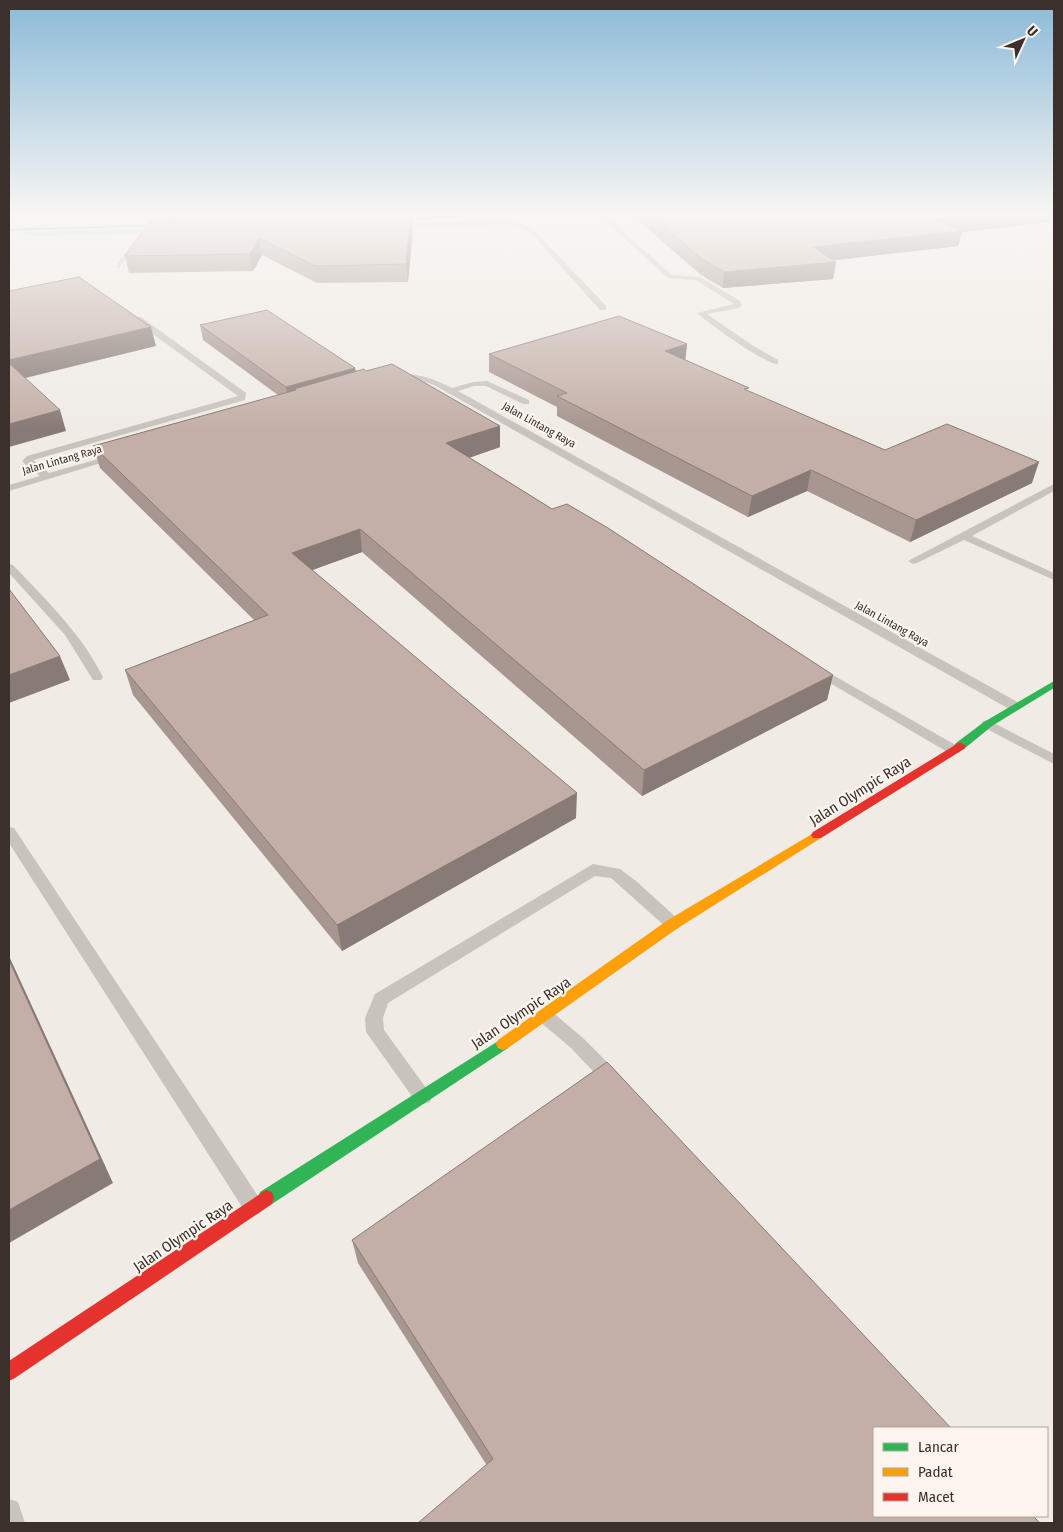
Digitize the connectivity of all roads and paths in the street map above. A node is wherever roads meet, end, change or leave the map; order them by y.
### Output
1 (582, 285) edge
2 (710, 285) edge
3 (603, 308) dead end
4 (129, 313) edge
5 (775, 362) dead end
6 (390, 379) edge
7 (451, 391) junction
8 (526, 402) edge
9 (125, 454) edge
10 (48, 477) junction
11 (1054, 487) edge
12 (9, 488) edge
13 (964, 536) junction
14 (913, 561) dead end
15 (9, 567) edge
16 (1054, 577) edge
17 (807, 664) edge
18 (97, 677) dead end
19 (1054, 684) edge
20 (1016, 708) junction
21 (988, 724) junction
22 (954, 750) junction
23 (1054, 760) edge
24 (9, 832) edge
25 (673, 924) junction
26 (545, 1016) junction
27 (625, 1093) edge
28 (424, 1097) junction
29 (253, 1206) junction
30 (9, 1372) edge
31 (9, 1511) edge
32 (13, 1523) edge

1 - 3 lane
2 - 5 lane
4 - 10 lane
6 - 7 lane, Jalan Lintang Raya
7 - 8 lane
7 - 20 lane, Jalan Lintang Raya
9 - 10 lane, Jalan Lintang Raya
10 - 12 lane, Jalan Lintang Raya
11 - 13 lane
13 - 14 lane
13 - 16 lane
15 - 18 lane
17 - 22 lane
19 - 20 street, Jalan Olympic Raya
20 - 21 street, Jalan Olympic Raya
21 - 22 street, Jalan Olympic Raya
21 - 23 lane
22 - 25 street, Jalan Olympic Raya
24 - 29 lane
25 - 26 street, Jalan Olympic Raya
25 - 28 lane
26 - 27 lane
26 - 28 street, Jalan Olympic Raya
28 - 29 street, Jalan Olympic Raya
29 - 30 street, Jalan Olympic Raya
31 - 32 lane

